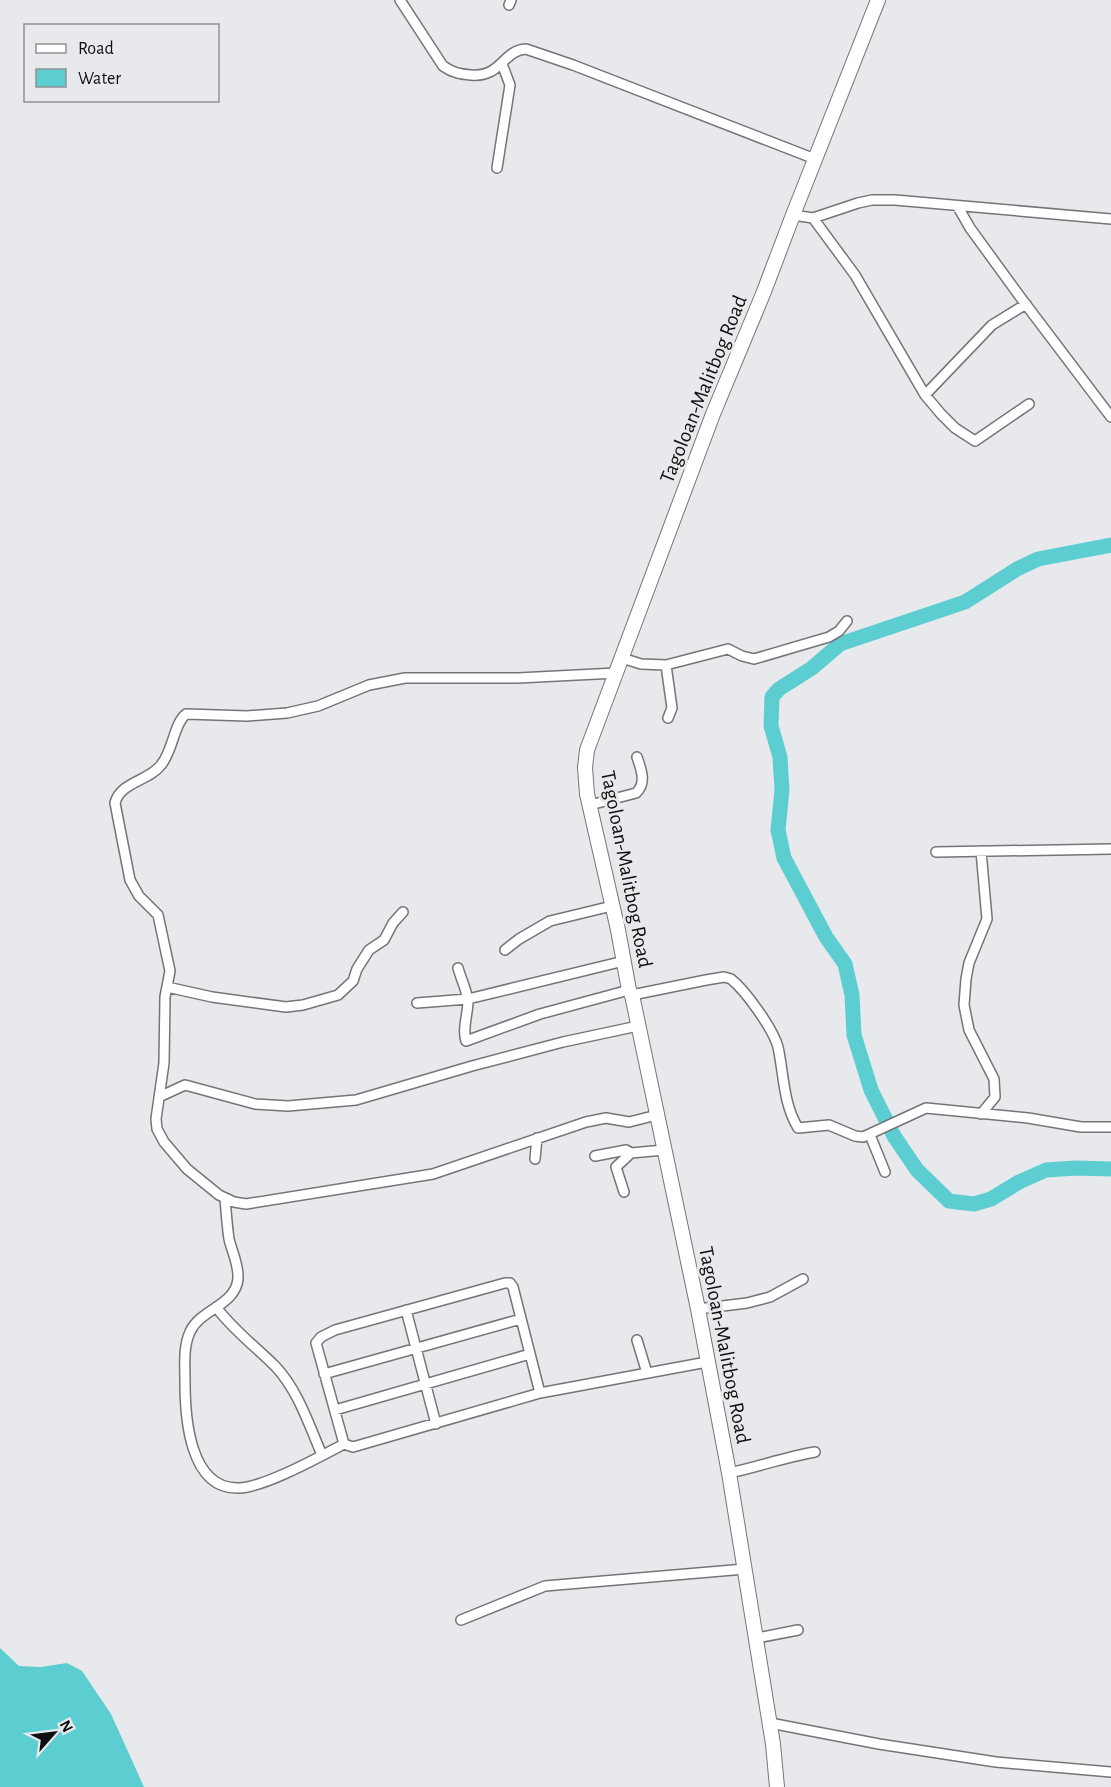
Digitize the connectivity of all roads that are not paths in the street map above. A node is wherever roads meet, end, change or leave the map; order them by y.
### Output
1 (400, 0) edge
2 (878, 0) edge
3 (502, 64) junction
4 (815, 159) junction
5 (497, 168) dead end
6 (958, 207) junction
7 (792, 215) junction
8 (813, 218) junction
9 (1111, 219) edge
10 (1026, 304) junction
11 (925, 395) junction
12 (1029, 404) dead end
13 (1111, 417) edge
14 (847, 621) dead end
15 (622, 658) junction
16 (666, 665) junction
17 (616, 674) junction
18 (668, 718) dead end
19 (637, 757) dead end
20 (590, 805) junction
21 (1111, 849) edge
22 (981, 851) junction
23 (936, 852) dead end
24 (612, 906) junction
25 (403, 912) dead end
26 (505, 950) dead end
27 (624, 961) junction
28 (458, 968) dead end
29 (167, 987) junction
30 (630, 992) junction
31 (468, 999) junction
32 (417, 1003) dead end
33 (638, 1026) junction
34 (159, 1097) junction
35 (657, 1114) junction
36 (981, 1114) junction
37 (1111, 1127) edge
38 (870, 1135) junction
39 (537, 1138) junction
40 (664, 1150) junction
41 (631, 1153) junction
42 (595, 1156) dead end
43 (535, 1159) dead end
44 (885, 1172) dead end
45 (624, 1192) dead end
46 (225, 1198) junction
47 (803, 1279) dead end
48 (216, 1307) junction
49 (698, 1309) junction
50 (406, 1310) junction
51 (521, 1319) junction
52 (637, 1340) dead end
53 (415, 1348) junction
54 (530, 1354) junction
55 (707, 1362) junction
56 (647, 1373) junction
57 (324, 1374) junction
58 (425, 1384) junction
59 (540, 1393) junction
60 (334, 1410) junction
61 (436, 1424) junction
62 (344, 1444) junction
63 (815, 1452) dead end
64 (322, 1455) junction
65 (729, 1473) junction
66 (745, 1569) junction
67 (461, 1620) dead end
68 (798, 1630) dead end
69 (757, 1638) junction
70 (770, 1723) junction
71 (1111, 1772) edge
72 (777, 1787) edge

1 - 3 street
2 - 4 main road, Tagoloan-Malitbog Road
3 - 4 street
3 - 5 street
4 - 7 main road, Tagoloan-Malitbog Road
6 - 8 street
6 - 9 street
6 - 10 street
7 - 8 street
7 - 15 main road, Tagoloan-Malitbog Road
8 - 11 street
10 - 11 street
10 - 13 street
11 - 12 street
14 - 16 street
15 - 16 street
15 - 17 main road, Tagoloan-Malitbog Road
16 - 18 street
17 - 20 main road, Tagoloan-Malitbog Road
17 - 29 street
19 - 20 street
20 - 24 main road, Tagoloan-Malitbog Road
21 - 22 street
22 - 23 street
22 - 36 street
24 - 26 street
24 - 27 main road, Tagoloan-Malitbog Road
25 - 29 street
27 - 30 main road, Tagoloan-Malitbog Road
27 - 31 street
28 - 31 street
29 - 34 street
30 - 31 street
30 - 33 main road, Tagoloan-Malitbog Road
30 - 38 street
31 - 32 street
33 - 34 street
33 - 35 main road, Tagoloan-Malitbog Road
34 - 46 street
35 - 39 street
35 - 40 main road, Tagoloan-Malitbog Road
36 - 37 street
36 - 38 street
38 - 44 street
39 - 43 street
39 - 46 street
40 - 41 street
40 - 49 main road, Tagoloan-Malitbog Road
41 - 42 street
41 - 45 street
46 - 48 street
47 - 49 street
48 - 64 street
48 - 64 street
49 - 55 main road, Tagoloan-Malitbog Road
50 - 51 street
50 - 53 street
50 - 57 street
51 - 53 street
51 - 54 street
52 - 56 street
53 - 57 street
53 - 58 street
54 - 58 street
54 - 59 street
55 - 56 street
55 - 65 main road, Tagoloan-Malitbog Road
56 - 59 street
57 - 60 street
58 - 60 street
58 - 61 street
59 - 61 street
60 - 62 street
61 - 62 street
62 - 64 street
63 - 65 street
65 - 66 main road, Tagoloan-Malitbog Road
66 - 67 street
66 - 69 main road, Tagoloan-Malitbog Road
68 - 69 street
69 - 70 main road, Tagoloan-Malitbog Road
70 - 71 street
70 - 72 main road, Tagoloan-Malitbog Road

